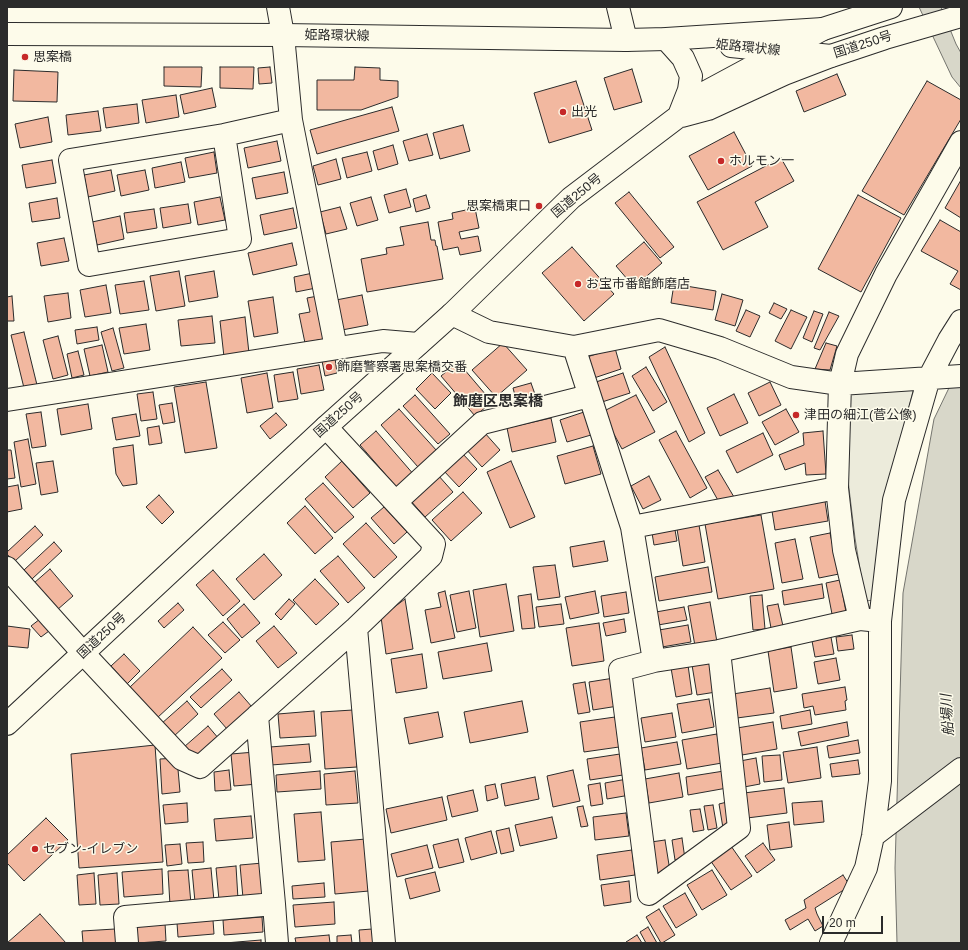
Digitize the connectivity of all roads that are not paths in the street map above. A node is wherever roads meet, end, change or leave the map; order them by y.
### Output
1 (278, 7) edge
2 (618, 7) edge
3 (885, 9) edge
4 (961, 16) edge
5 (822, 29) junction
6 (7, 34) edge
7 (283, 35) junction
8 (626, 40) junction
9 (666, 40) junction
10 (782, 51) junction
11 (831, 56) junction
12 (678, 116) junction
13 (291, 120) junction
14 (224, 135) junction
15 (961, 142) edge
16 (452, 314) junction
17 (961, 321) edge
18 (418, 344) junction
19 (574, 347) junction
20 (336, 348) junction
21 (961, 376) edge
22 (929, 378) junction
23 (840, 384) junction
24 (589, 396) junction
25 (7, 400) edge
26 (326, 427) junction
27 (837, 488) junction
28 (396, 502) junction
29 (632, 527) junction
30 (7, 568) edge
31 (870, 620) junction
32 (356, 628) junction
33 (719, 651) junction
34 (83, 653) junction
35 (654, 661) junction
36 (257, 716) junction
37 (7, 724) edge
38 (961, 769) edge
39 (873, 836) junction
40 (274, 904) junction
41 (127, 943) edge
42 (277, 943) edge
43 (384, 943) edge
44 (831, 943) edge

1 - 7 main road
2 - 8 main road
3 - 5 main road, 国道250号
4 - 11 main road, 国道250号
5 - 9 main road, 姫路環状線
5 - 10 main road, 国道250号
6 - 7 main road, 姫路環状線
7 - 8 main road, 姫路環状線
7 - 13 main road
8 - 9 main road, 姫路環状線
9 - 10 main road, 姫路環状線
9 - 12 main road
10 - 11 main road, 姫路環状線
10 - 12 main road, 国道250号
11 - 12 main road, 国道250号
12 - 16 main road, 国道250号
13 - 14 main road
13 - 20 main road
14 - 14 main road
15 - 23 main road
16 - 18 main road, 国道250号
16 - 19 main road
17 - 22 main road
18 - 20 main road
18 - 26 main road, 国道250号
19 - 23 main road
19 - 24 main road
20 - 25 main road
21 - 22 main road
22 - 23 main road
22 - 31 main road
23 - 27 main road
24 - 28 main road
24 - 29 main road
26 - 28 main road
26 - 34 main road, 国道250号
27 - 29 main road
27 - 31 main road
28 - 32 main road
29 - 35 main road
30 - 34 main road
31 - 33 main road
31 - 39 main road
32 - 36 main road
32 - 43 main road
33 - 35 main road
33 - 35 main road
34 - 36 main road
34 - 37 main road, 国道250号
36 - 40 main road
38 - 39 main road
39 - 44 main road
40 - 41 main road
40 - 42 main road

